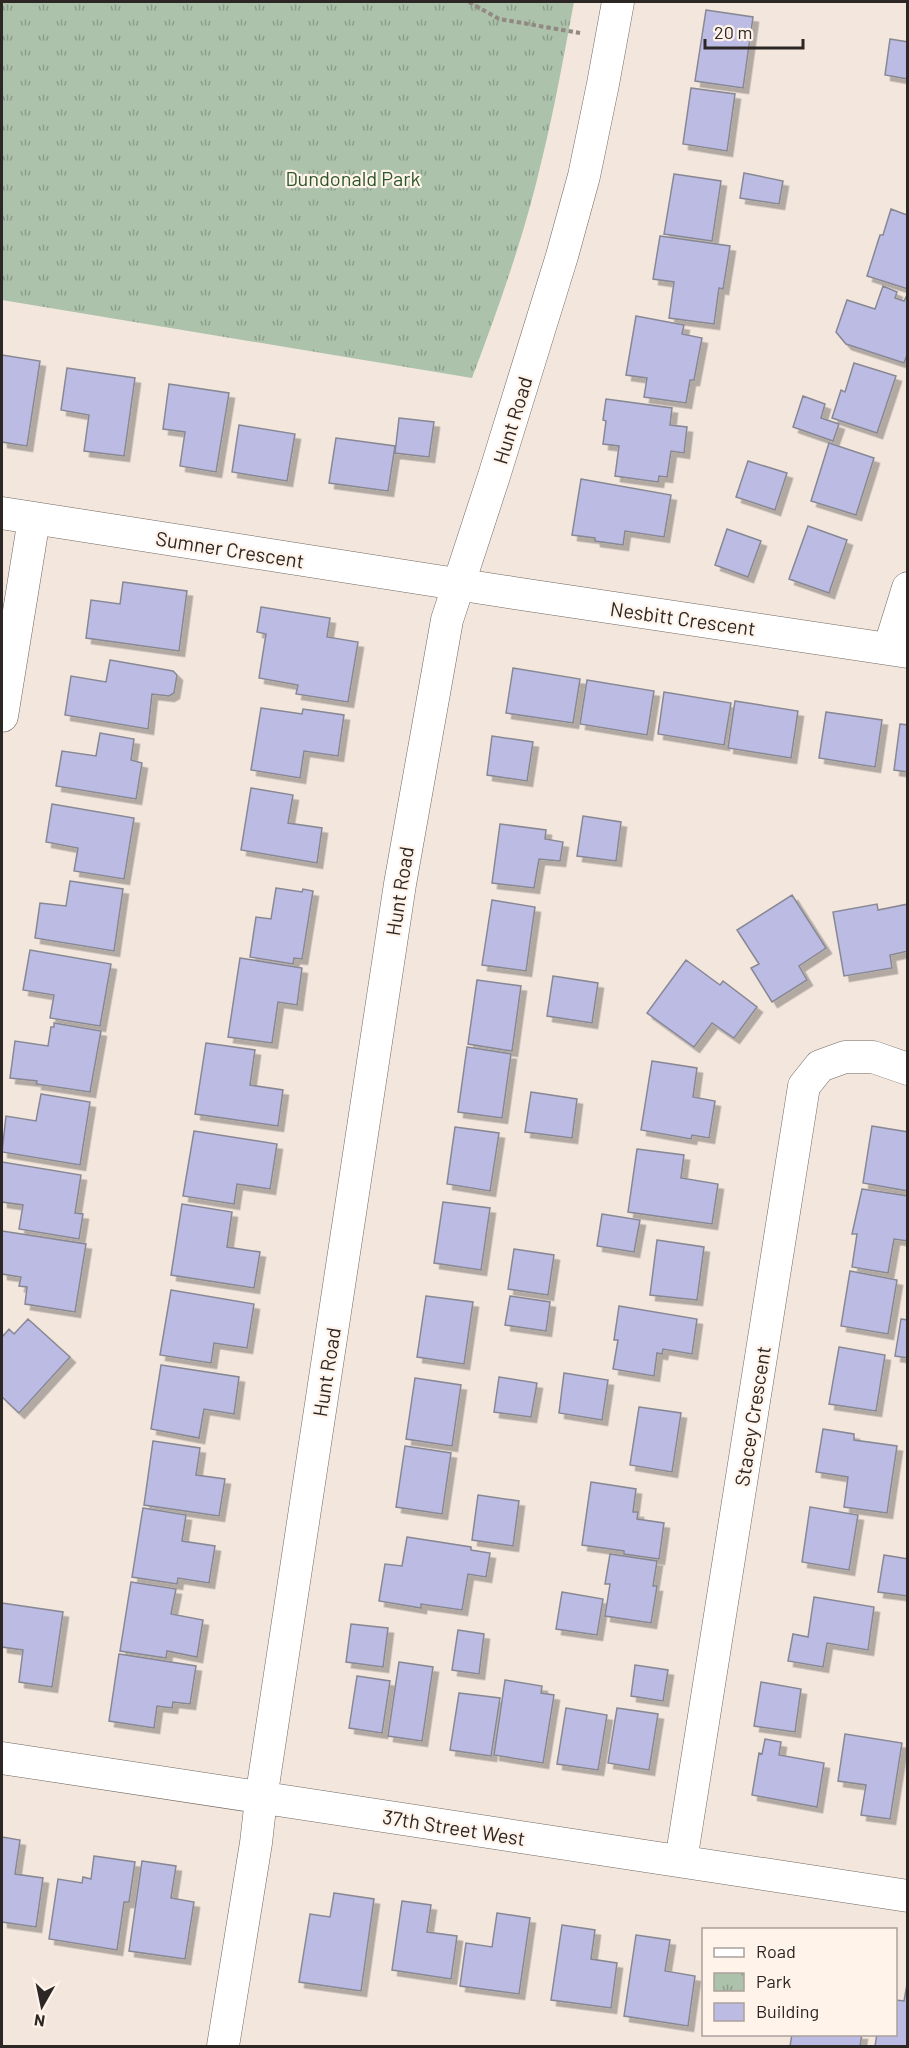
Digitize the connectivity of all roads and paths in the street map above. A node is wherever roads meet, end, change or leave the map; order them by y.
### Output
1 (469, 2) edge
2 (618, 2) edge
3 (573, 31) dead end
4 (2, 513) edge
5 (34, 519) junction
6 (459, 584) junction
7 (908, 588) edge
8 (898, 650) edge
9 (2, 716) edge
10 (908, 1069) edge
11 (2, 1758) edge
12 (261, 1799) junction
13 (681, 1862) junction
14 (908, 1896) edge
15 (223, 2046) edge

1 - 3 path
2 - 6 street, Hunt Road
4 - 5 street, Sumner Crescent
5 - 6 street, Sumner Crescent
5 - 9 street
6 - 8 street, Nesbitt Crescent
6 - 12 street, Hunt Road
7 - 8 street
10 - 13 street, Stacey Crescent
11 - 12 street, 37th Street West
12 - 13 street, 37th Street West
12 - 15 street, Hunt Road
13 - 14 street, 37th Street West

